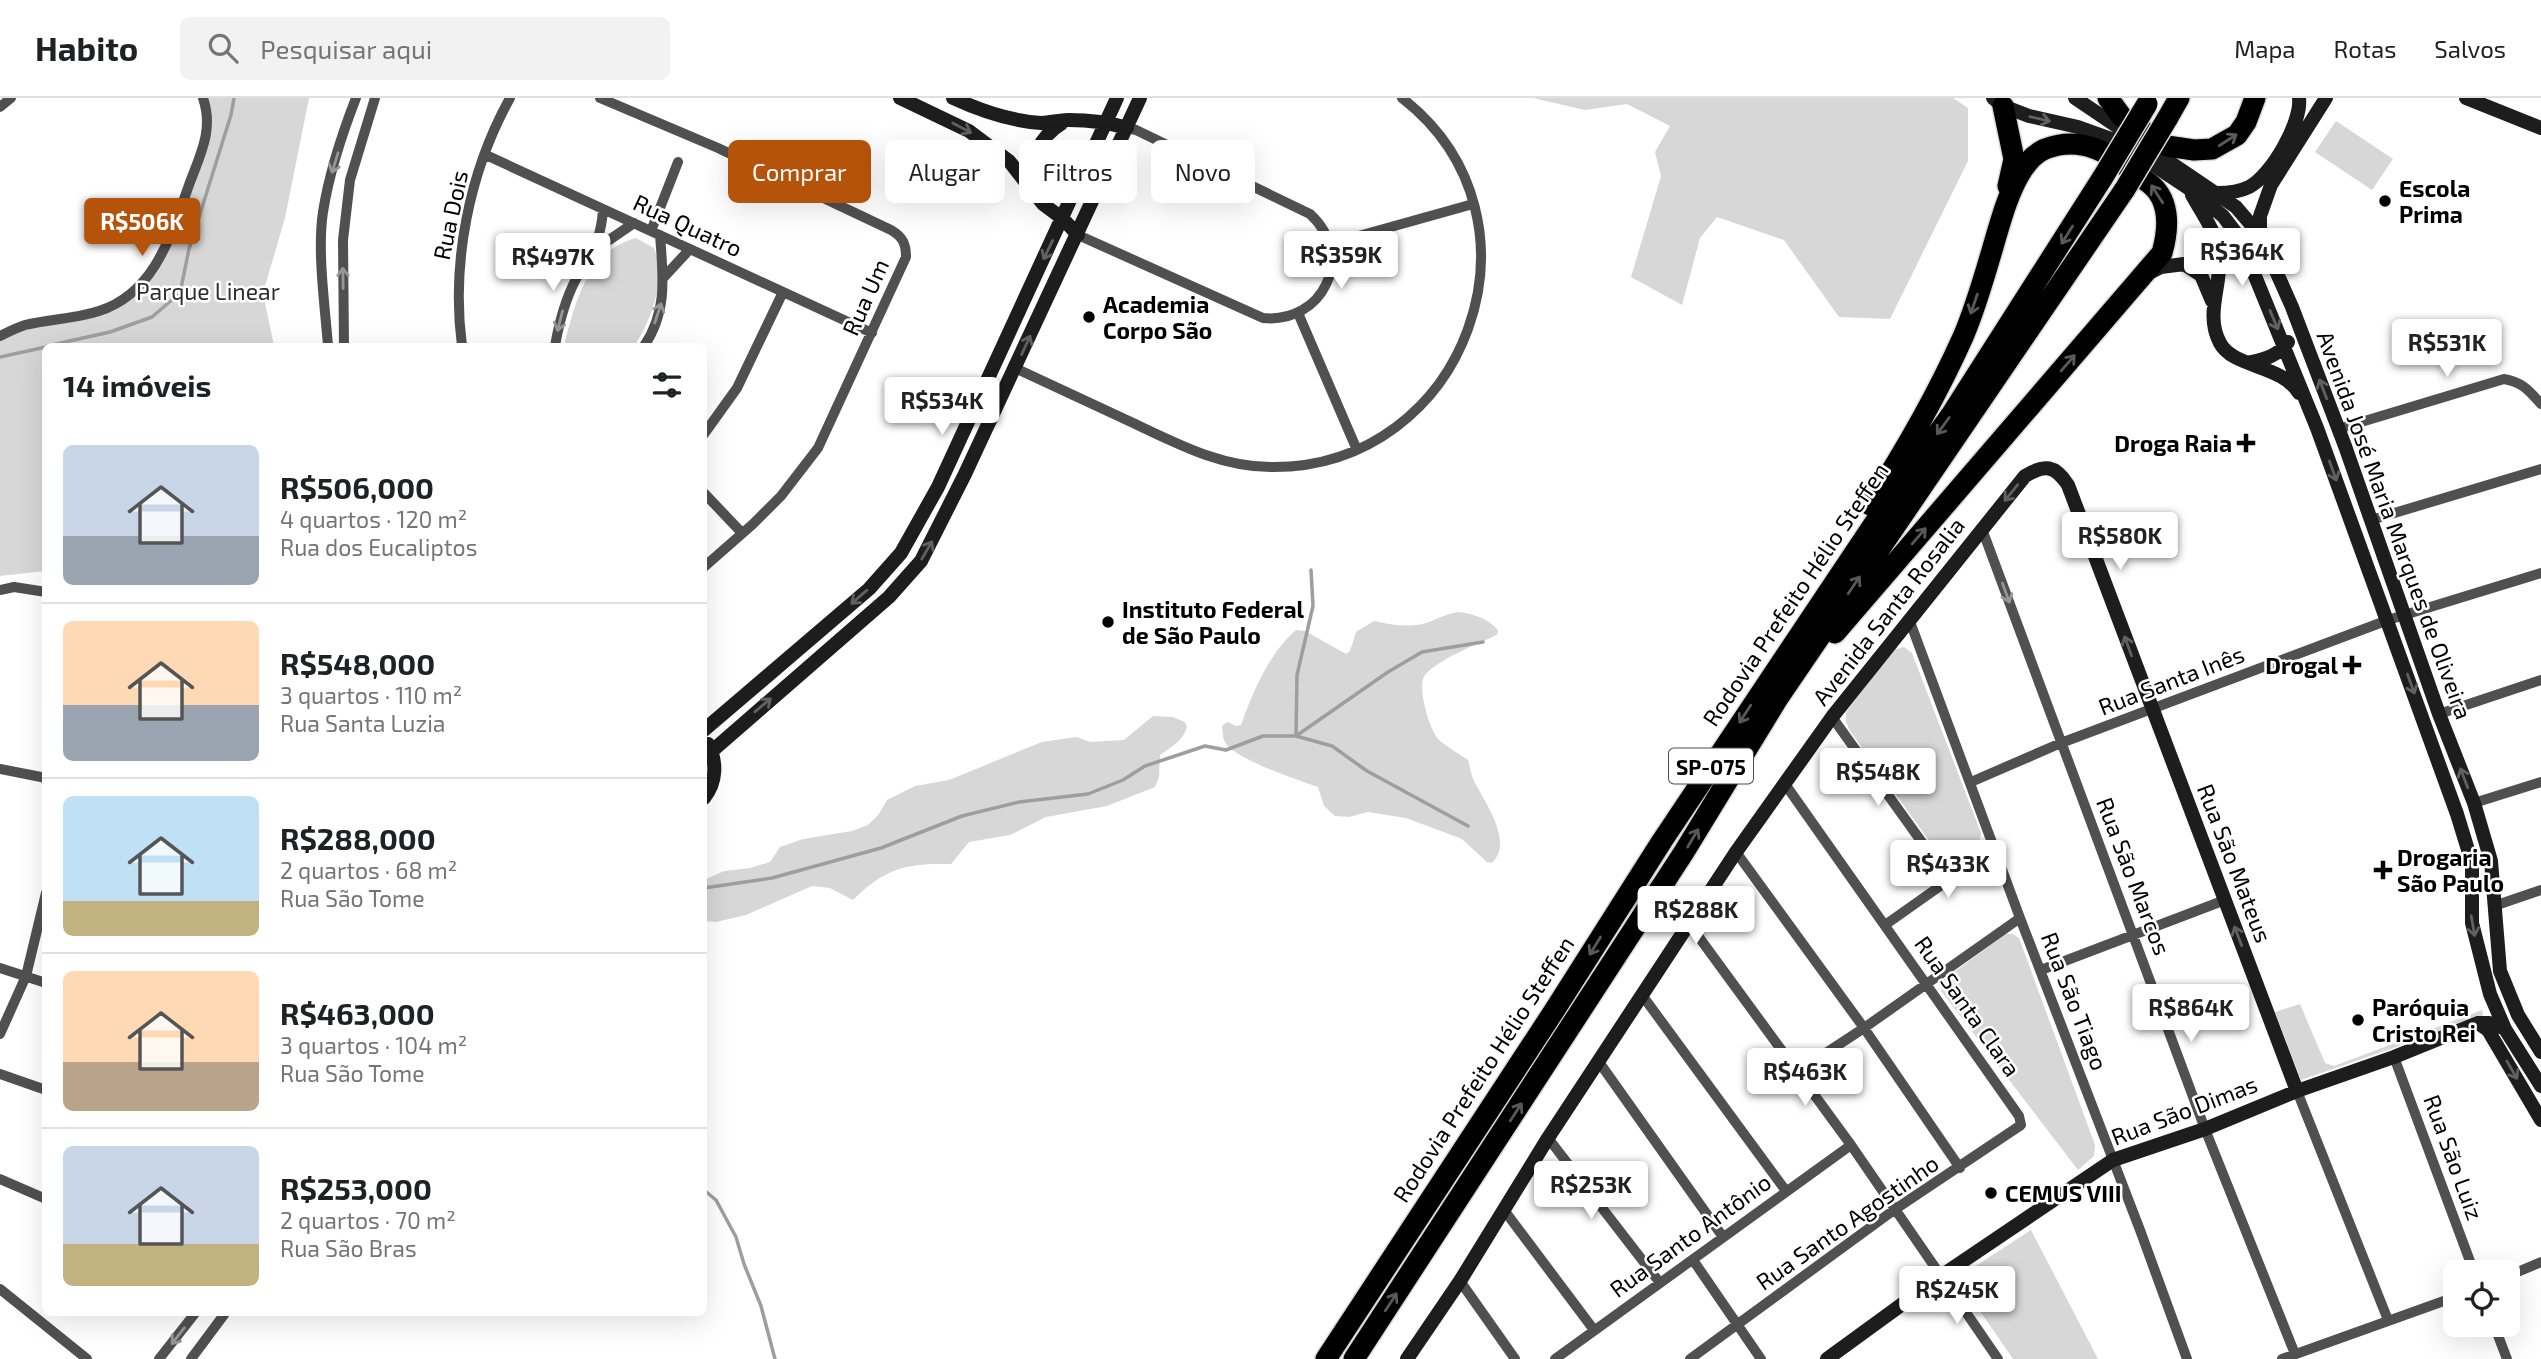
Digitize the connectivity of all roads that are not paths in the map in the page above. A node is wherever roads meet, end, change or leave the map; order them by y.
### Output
1 (11, 98) edge
2 (203, 98) edge
3 (356, 98) edge
4 (375, 98) edge
5 (510, 98) edge
6 (600, 98) edge
7 (900, 98) edge
8 (953, 98) edge
9 (1117, 98) edge
10 (1140, 98) edge
11 (1402, 98) edge
12 (2075, 98) edge
13 (2108, 98) edge
14 (2179, 98) edge
15 (2255, 98) edge
16 (2299, 98) edge
17 (2326, 98) edge
18 (2466, 98) edge
19 (2488, 98) edge
20 (2148, 101) edge
21 (1998, 102) edge
22 (0, 107) edge
23 (2541, 118) edge
24 (1066, 120) junction
25 (1106, 122) junction
26 (1126, 128) junction
27 (2541, 128) edge
28 (1042, 140) edge
29 (486, 155) junction
30 (678, 162) dead end
31 (1019, 173) edge
32 (2188, 188) junction
33 (2217, 193) junction
34 (1042, 203) edge
35 (1474, 204) junction
36 (603, 209) junction
37 (1063, 219) junction
38 (634, 223) junction
39 (655, 233) junction
40 (1078, 235) junction
41 (2260, 235) junction
42 (1995, 239) junction
43 (1330, 244) junction
44 (690, 249) junction
45 (591, 253) junction
46 (664, 276) junction
47 (2143, 276) junction
48 (783, 292) junction
49 (2214, 306) junction
50 (1298, 313) junction
51 (2297, 321) junction
52 (872, 333) junction
53 (0, 335) edge
54 (328, 343) edge
55 (344, 343) edge
56 (461, 343) edge
57 (556, 343) edge
58 (645, 343) edge
59 (2285, 347) junction
60 (2251, 362) junction
61 (1015, 368) junction
62 (2541, 404) edge
63 (2308, 407) junction
64 (2338, 429) junction
65 (707, 430) edge
66 (1357, 450) junction
67 (2049, 467) joint
68 (2541, 469) edge
69 (707, 496) edge
70 (2371, 520) junction
71 (1982, 529) junction
72 (742, 533) junction
73 (707, 564) edge
74 (2541, 573) edge
75 (0, 590) edge
76 (42, 591) edge
77 (2404, 615) junction
78 (1909, 619) junction
79 (2388, 620) junction
80 (2541, 680) edge
81 (1770, 693) junction
82 (2152, 710) junction
83 (2439, 714) junction
84 (1832, 717) junction
85 (707, 727) edge
86 (707, 742) edge
87 (2061, 743) junction
88 (712, 751) junction
89 (0, 769) edge
90 (42, 777) edge
91 (1970, 782) junction
92 (2541, 782) edge
93 (1785, 784) junction
94 (707, 791) edge
95 (2474, 803) junction
96 (2457, 814) junction
97 (2484, 841) junction
98 (1994, 848) junction
99 (1736, 852) junction
100 (2472, 869) junction
101 (1949, 880) junction
102 (2541, 890) edge
103 (2225, 900) junction
104 (2494, 906) junction
105 (42, 910) edge
106 (2020, 918) junction
107 (1690, 925) junction
108 (1885, 925) junction
109 (2134, 936) junction
110 (0, 968) edge
111 (2041, 971) junction
112 (26, 976) junction
113 (42, 982) edge
114 (1926, 984) junction
115 (2490, 994) junction
116 (1642, 995) junction
117 (2478, 1023) junction
118 (1864, 1028) junction
119 (2504, 1028) junction
120 (0, 1034) edge
121 (2541, 1052) edge
122 (2395, 1057) junction
123 (1599, 1062) junction
124 (1797, 1072) junction
125 (0, 1074) edge
126 (2541, 1086) edge
127 (42, 1089) edge
128 (2297, 1091) junction
129 (2019, 1116) joint
130 (2541, 1120) edge
131 (2205, 1129) junction
132 (1548, 1138) junction
133 (1851, 1145) junction
134 (2113, 1160) junction
135 (1960, 1168) junction
136 (0, 1179) edge
137 (1786, 1191) junction
138 (42, 1197) edge
139 (1504, 1210) junction
140 (1895, 1210) junction
141 (1723, 1237) junction
142 (1693, 1260) junction
143 (2470, 1260) edge
144 (2541, 1262) edge
145 (2520, 1271) edge
146 (1941, 1276) junction
147 (1460, 1281) junction
148 (1660, 1283) junction
149 (0, 1289) edge
150 (2443, 1301) edge
151 (191, 1316) edge
152 (196, 1316) edge
153 (223, 1316) edge
154 (2388, 1320) junction
155 (1737, 1326) junction
156 (1594, 1330) junction
157 (213, 1331) junction
158 (2499, 1337) edge
159 (2295, 1354) junction
160 (87, 1359) edge
161 (159, 1359) edge
162 (191, 1359) edge
163 (1326, 1359) edge
164 (1354, 1359) edge
165 (1407, 1359) edge
166 (1515, 1359) edge
167 (1555, 1359) edge
168 (1690, 1359) edge
169 (1761, 1359) edge
170 (1827, 1359) edge
171 (1998, 1359) edge
172 (2187, 1359) edge
173 (2282, 1359) edge
174 (2507, 1359) edge

1 - 22 street
2 - 53 street
3 -> 54 street
55 -> 4 street
5 - 29 street, Rua Dois
6 - 52 street, Rua Um
7 -> 31 street
8 - 24 street
9 - 25 street
10 - 26 street
11 - 35 street
12 - 33 street, Avenida José Maria Marques de Oliveira
13 -> 15 highway
81 -> 14 highway, Rodovia Prefeito Hélio Steffen / SP-075, bridge
16 - 33 street
17 - 41 street
18 - 27 street
19 - 23 street
20 -> 81 highway, Rodovia Prefeito Hélio Steffen / SP-075, bridge
21 -> 32 street, Avenida José Maria Marques de Oliveira
21 - 42 highway
24 - 25 street
24 - 28 street
25 - 26 street
25 - 37 street
26 - 40 street
26 - 43 street
29 - 36 street, Rua Quatro
29 - 56 street, Rua Dois
30 - 39 street
32 - 49 street
32 -> 59 street, Avenida José Maria Marques de Oliveira
33 - 41 street, Avenida José Maria Marques de Oliveira
34 - 37 street
35 - 43 street
35 - 66 street
36 - 38 street, Rua Quatro
36 - 45 street
37 - 40 street
37 -> 85 street
38 - 39 street, Rua Quatro
38 - 45 street
39 - 44 street, Rua Quatro
39 - 46 street
40 - 50 street
61 -> 40 street
41 - 51 street, Avenida José Maria Marques de Oliveira
47 -> 42 highway
42 -> 81 highway
43 - 50 street
44 - 46 street
44 - 48 street, Rua Quatro
45 -> 57 street
58 -> 46 street
47 - 49 street
81 -> 47 highway
48 - 52 street, Rua Quatro
48 - 65 street
49 - 60 street
50 - 66 street
51 - 59 street
64 -> 51 street, Avenida José Maria Marques de Oliveira
52 - 72 street, Rua Um
59 - 60 street
59 - 63 street, Avenida José Maria Marques de Oliveira
60 - 63 street
61 - 66 street
88 -> 61 street
62 - 64 street
63 -> 79 street, Avenida José Maria Marques de Oliveira
64 - 70 street, Avenida José Maria Marques de Oliveira
67 -> 71 street, Avenida Santa Rosalia
82 -> 67 street, Rua São Mateus
68 - 70 street
69 - 72 street
70 - 77 street, Avenida José Maria Marques de Oliveira
71 - 78 street, Avenida Santa Rosalia
71 -> 87 street, Rua São Marcos
72 - 73 street, Rua Um
74 - 77 street, Rua Santa Inês
75 - 76 street
77 - 79 street, Rua Santa Inês
77 - 83 street, Avenida José Maria Marques de Oliveira
78 - 84 street, Avenida Santa Rosalia
78 - 91 street, Rua São Tiago
79 - 82 street, Rua Santa Inês
79 -> 96 street, Avenida José Maria Marques de Oliveira
80 - 83 street
81 -> 163 highway, Rodovia Prefeito Hélio Steffen / SP-075
164 -> 81 highway, Rodovia Prefeito Hélio Steffen / SP-075
82 - 87 street, Rua Santa Inês
82 - 103 street, Rua São Mateus
95 -> 83 street, Avenida José Maria Marques de Oliveira
84 - 93 street, Avenida Santa Rosalia
84 - 101 street
86 - 88 street
87 - 91 street, Rua Santa Inês
87 - 109 street, Rua São Marcos
88 - 94 street
89 - 90 street
91 - 98 street, Rua São Tiago
92 - 95 street
93 - 99 street, Avenida Santa Rosalia
93 - 108 street, Rua Santa Clara
95 - 97 street, Avenida José Maria Marques de Oliveira
96 - 97 street
96 - 100 street, Avenida José Maria Marques de Oliveira
97 - 104 street, Avenida José Maria Marques de Oliveira
98 - 101 street
98 - 106 street, Rua São Tiago
99 - 107 street, Avenida Santa Rosalia
99 - 118 street
100 - 104 street
100 -> 115 street, Avenida José Maria Marques de Oliveira
101 - 108 street
102 - 104 street
103 - 109 street
128 -> 103 street, Rua São Mateus
104 - 121 street, Avenida José Maria Marques de Oliveira
105 - 112 street
106 - 111 street, Rua São Tiago
106 - 114 street
107 - 116 street, Avenida Santa Rosalia
107 - 124 street
108 - 114 street, Rua Santa Clara
109 - 111 street
109 - 131 street, Rua São Marcos
110 - 112 street
111 - 134 street, Rua São Tiago
112 - 113 street
112 - 120 street
114 - 118 street
114 - 129 street, Rua Santa Clara
115 - 117 street
115 - 119 street, Avenida José Maria Marques de Oliveira
116 - 123 street, Avenida Santa Rosalia
116 - 137 street
117 - 119 street
117 - 122 street, Rua São Dimas
117 -> 130 street
118 - 124 street
118 - 135 street
119 - 126 street, Avenida José Maria Marques de Oliveira
122 - 128 street, Rua São Dimas
122 - 143 street, Rua São Luiz
123 - 132 street, Avenida Santa Rosalia
123 - 141 street
124 - 133 street
125 - 127 street
128 - 131 street, Rua São Dimas
128 - 154 street, Rua São Mateus
129 - 135 street, Rua Santo Agostinho
131 - 134 street, Rua São Dimas
131 - 159 street, Rua São Marcos
132 - 139 street, Avenida Santa Rosalia
132 - 148 street
133 - 137 street, Rua Santo Antônio
133 - 140 street
134 - 146 street, Rua São Dimas
134 - 172 street, Rua São Tiago
135 - 140 street, Rua Santo Agostinho
136 - 138 street
137 - 141 street, Rua Santo Antônio
139 - 147 street, Avenida Santa Rosalia
139 - 156 street
140 - 146 street
140 - 155 street, Rua Santo Agostinho
141 - 142 street, Rua Santo Antônio
142 - 148 street, Rua Santo Antônio
142 - 155 street
144 - 145 street
146 - 170 street, Rua São Dimas
146 - 171 street
147 - 165 street, Avenida Santa Rosalia
147 - 166 street
148 - 156 street, Rua Santo Antônio
149 - 160 street
150 - 154 street
151 -> 161 street
152 - 157 street
153 - 157 street
154 - 159 street
155 - 168 street, Rua Santo Agostinho
155 - 169 street
156 - 167 street, Rua Santo Antônio
157 - 162 street
158 - 174 street
159 - 173 street

